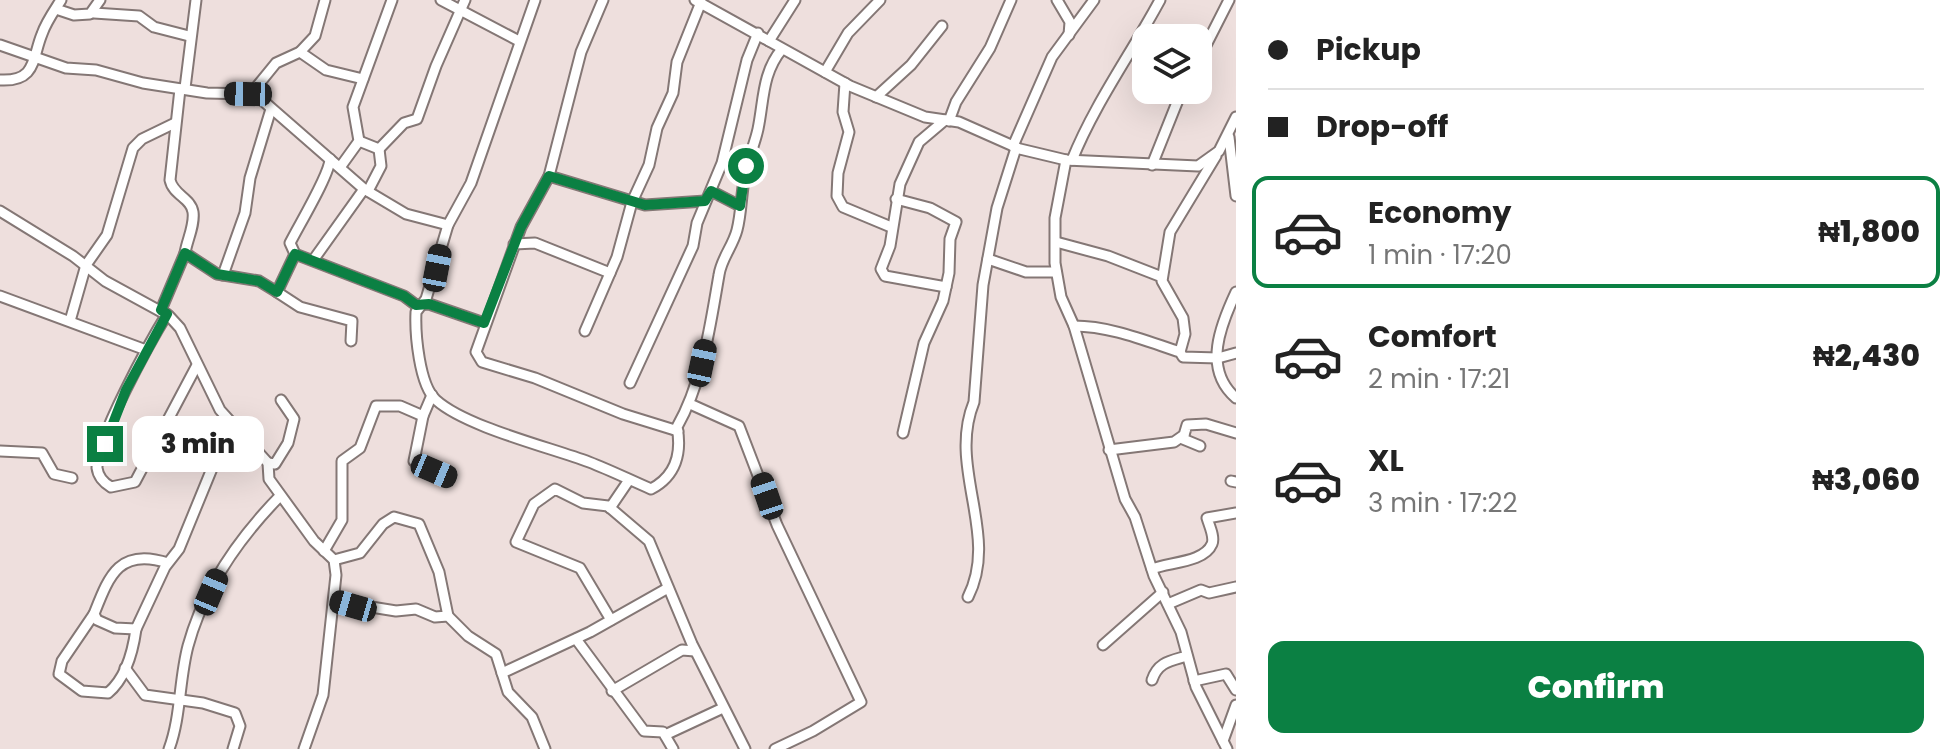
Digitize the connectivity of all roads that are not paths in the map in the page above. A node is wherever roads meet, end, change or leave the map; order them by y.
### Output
1 (100, 0) edge
2 (196, 0) edge
3 (325, 0) edge
4 (392, 0) edge
5 (441, 0) edge
6 (465, 0) edge
7 (535, 0) edge
8 (603, 0) edge
9 (795, 0) edge
10 (880, 0) edge
11 (1011, 0) edge
12 (1057, 0) edge
13 (1094, 0) edge
14 (1160, 0) edge
15 (1229, 0) edge
16 (698, 1) edge
17 (714, 3) edge
18 (58, 4) edge
19 (461, 11) junction
20 (94, 13) junction
21 (942, 26) dead end
22 (758, 33) junction
23 (1212, 33) edge
24 (1069, 35) junction
25 (189, 36) junction
26 (519, 41) junction
27 (769, 41) junction
28 (0, 45) edge
29 (782, 49) junction
30 (300, 52) junction
31 (37, 57) junction
32 (825, 72) junction
33 (363, 79) junction
34 (0, 80) edge
35 (845, 83) junction
36 (183, 89) junction
37 (250, 95) junction
38 (876, 97) junction
39 (1176, 104) edge
40 (271, 109) junction
41 (1236, 117) edge
42 (947, 121) junction
43 (175, 123) junction
44 (1229, 137) junction
45 (359, 141) junction
46 (1015, 147) junction
47 (379, 149) junction
48 (330, 159) junction
49 (1069, 160) junction
50 (1152, 165) junction
51 (341, 166) junction
52 (1202, 169) junction
53 (549, 176) junction
54 (366, 190) junction
55 (711, 191) junction
56 (1236, 196) edge
57 (896, 199) junction
58 (705, 201) junction
59 (632, 202) junction
60 (740, 206) junction
61 (0, 211) edge
62 (448, 225) junction
63 (891, 227) junction
64 (1056, 242) junction
65 (514, 244) junction
66 (185, 253) junction
67 (295, 254) junction
68 (314, 259) junction
69 (988, 259) junction
70 (86, 265) junction
71 (1056, 272) junction
72 (610, 273) junction
73 (223, 275) junction
74 (1162, 277) junction
75 (946, 287) junction
76 (277, 292) junction
77 (1236, 292) edge
78 (0, 296) edge
79 (422, 305) junction
80 (164, 312) junction
81 (70, 321) junction
82 (484, 323) junction
83 (1074, 326) junction
84 (585, 331) dead end
85 (351, 341) dead end
86 (146, 350) junction
87 (1180, 352) junction
88 (1236, 353) edge
89 (1218, 358) junction
90 (197, 365) junction
91 (630, 383) dead end
92 (432, 395) junction
93 (1236, 398) edge
94 (281, 400) dead end
95 (690, 404) junction
96 (423, 416) junction
97 (678, 431) junction
98 (903, 433) dead end
99 (1236, 433) edge
100 (1184, 435) junction
101 (252, 446) junction
102 (1200, 446) dead end
103 (1109, 450) junction
104 (0, 451) edge
105 (268, 463) junction
106 (72, 478) dead end
107 (450, 478) dead end
108 (629, 480) junction
109 (280, 496) junction
110 (610, 508) junction
111 (1236, 513) edge
112 (324, 551) junction
113 (334, 560) junction
114 (168, 563) junction
115 (1152, 569) junction
116 (1236, 587) edge
117 (668, 588) junction
118 (1163, 592) junction
119 (968, 597) dead end
120 (334, 601) junction
121 (1168, 604) junction
122 (94, 614) junction
123 (448, 616) junction
124 (611, 620) junction
125 (136, 629) junction
126 (576, 639) junction
127 (1103, 645) dead end
128 (695, 651) junction
129 (1187, 656) junction
130 (125, 668) junction
131 (502, 673) junction
132 (1152, 680) dead end
133 (1194, 681) junction
134 (1236, 690) edge
135 (612, 691) junction
136 (179, 698) junction
137 (1236, 705) edge
138 (723, 708) junction
139 (665, 735) junction
140 (1225, 745) edge
141 (169, 749) edge
142 (233, 749) edge
143 (304, 749) edge
144 (545, 749) edge
145 (673, 749) edge
146 (745, 749) edge
147 (775, 749) edge

1 - 20 street
2 - 25 street
3 - 30 street
4 - 33 street
5 - 19 street
6 - 19 street
7 - 26 street
8 - 53 street
9 - 27 street
10 - 32 street
11 - 42 street
12 - 24 street
13 - 24 street
14 - 49 street
15 - 23 street
16 - 17 street
16 - 59 street
17 - 22 street
18 - 20 street
18 - 31 street
19 - 26 street
19 - 47 street
20 - 25 street
21 - 38 street
22 - 27 street
22 - 55 street
24 - 46 street
25 - 36 street
26 - 62 street
27 - 29 street
28 - 31 street
29 - 32 street
29 - 60 street
30 - 33 street
30 - 37 street
31 - 34 street
31 - 36 street
32 - 35 street
33 - 45 street
35 - 38 street
35 - 63 street
36 - 37 street
36 - 43 street
37 - 40 street
38 - 42 street
39 - 50 street
40 - 48 street
40 - 73 street
41 - 44 street
42 - 46 street
42 - 57 street
43 - 66 street
43 - 70 street
44 - 52 street
44 - 56 street
45 - 47 street
45 - 51 street
46 - 49 street
46 - 69 street
47 - 54 street
48 - 51 street
48 - 67 street
49 - 50 street
49 - 64 street
50 - 52 street
51 - 54 street
52 - 74 street
53 - 59 street
53 - 65 street
54 - 62 street
54 - 68 street
55 - 58 street
55 - 60 street
57 - 63 street
57 - 75 street
58 - 59 street
58 - 91 street
59 - 72 street
60 - 95 street
61 - 70 street
62 - 79 street
63 - 75 street
64 - 71 street
64 - 74 street
65 - 72 street
65 - 82 street
66 - 73 street
66 - 80 street
67 - 68 street
67 - 76 street
68 - 79 street
69 - 71 street
69 - 119 street
70 - 80 street
70 - 81 street
71 - 83 street
72 - 84 street
73 - 76 street
74 - 87 street
75 - 98 street
76 - 85 street
77 - 89 street
78 - 81 street
79 - 82 street
79 - 92 street
80 - 86 street
80 - 90 street
81 - 86 street
82 - 97 street
83 - 87 street
83 - 103 street
86 - 90 street
87 - 89 street
88 - 89 street
89 - 93 street
90 - 101 street
92 - 96 street
92 - 108 street
94 - 105 street
95 - 97 street
95 - 147 street
96 - 107 street
96 - 112 street
97 - 108 street
99 - 100 street
100 - 102 street
100 - 103 street
101 - 105 street
101 - 114 street
103 - 115 street
104 - 106 street
105 - 109 street
108 - 110 street
109 - 112 street
109 - 136 street
110 - 117 street
110 - 124 street
111 - 115 street
112 - 113 street
113 - 120 street
113 - 123 street
114 - 122 street
114 - 125 street
115 - 118 street
116 - 121 street
117 - 124 street
117 - 128 street
118 - 121 street
118 - 127 street
120 - 123 street
120 - 143 street
121 - 129 street
122 - 125 street
122 - 130 street
123 - 131 street
124 - 126 street
125 - 130 street
126 - 131 street
126 - 135 street
128 - 135 street
128 - 138 street
129 - 132 street
129 - 133 street
130 - 136 street
131 - 144 street
133 - 134 street
133 - 140 street
135 - 139 street
136 - 141 street
136 - 142 street
137 - 140 street
138 - 139 street
138 - 146 street
139 - 145 street

